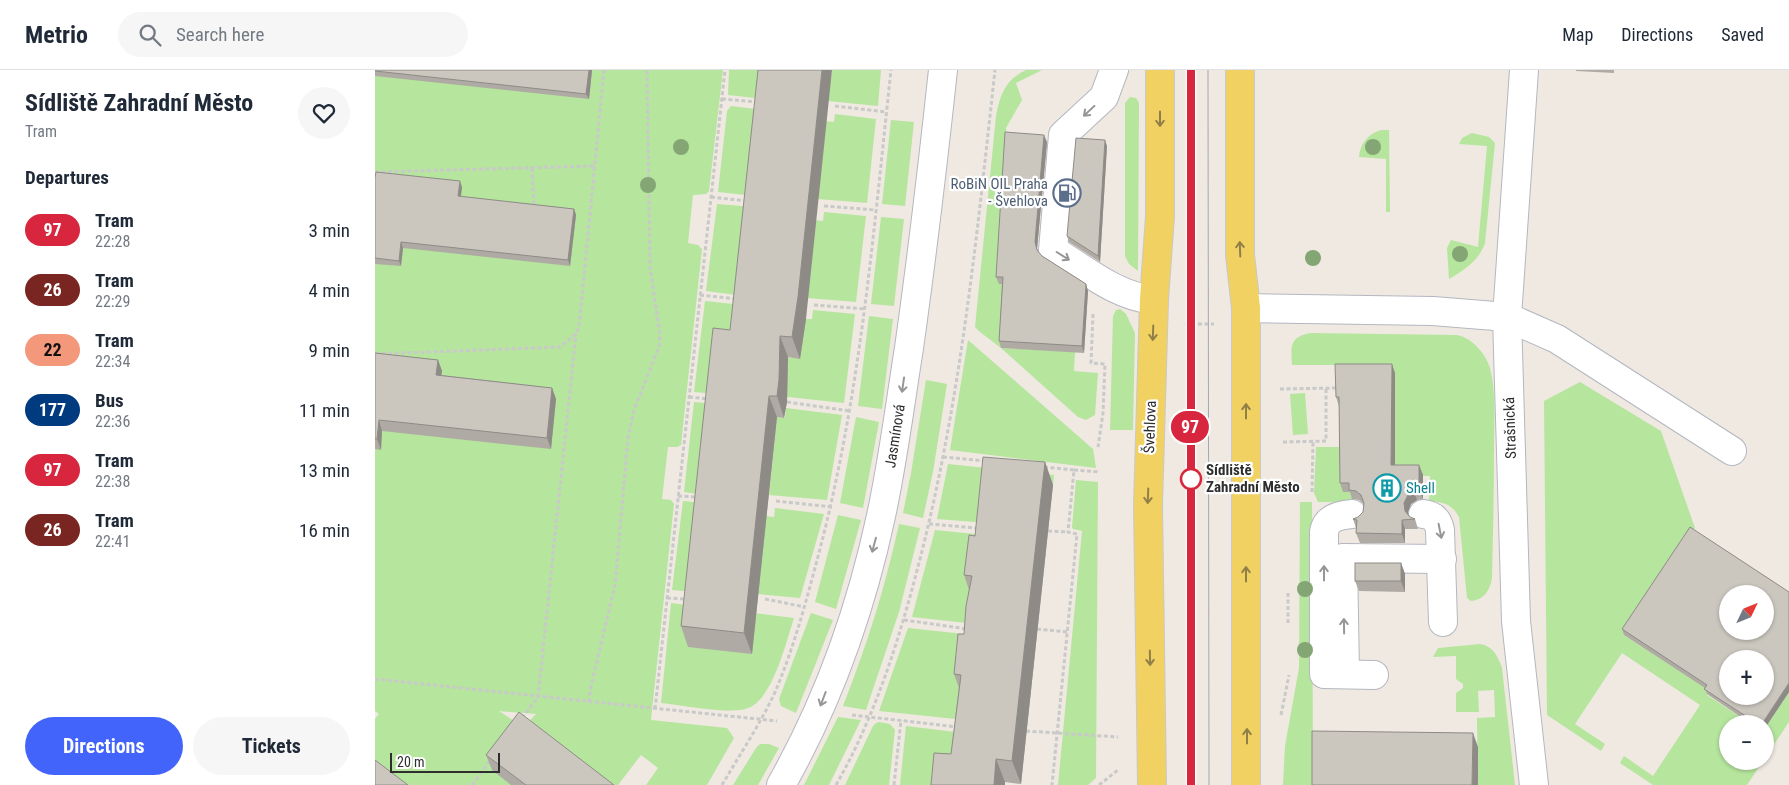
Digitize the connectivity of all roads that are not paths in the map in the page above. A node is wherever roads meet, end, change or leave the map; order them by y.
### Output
1 (943, 70) edge
2 (1113, 70) edge
3 (1160, 70) edge
4 (1240, 70) edge
5 (1524, 70) edge
6 (1154, 300) junction
7 (1246, 308) junction
8 (1507, 317) junction
9 (1732, 451) dead end
10 (1352, 514) dead end
11 (1423, 514) dead end
12 (1442, 559) junction
13 (1443, 622) dead end
14 (1334, 674) junction
15 (1374, 675) dead end
16 (781, 785) edge
17 (1152, 785) edge
18 (1246, 785) edge
19 (1534, 785) edge

1 -> 16 street, Jasmínová
2 -> 6 street
3 -> 6 main road, Švehlova
7 -> 4 main road
5 - 8 street, Strašnická
6 -> 17 main road, Švehlova
7 - 8 street
18 -> 7 main road
8 - 9 street
8 - 19 street, Strašnická
14 -> 10 street
11 -> 12 street
12 - 13 street
14 -> 12 street
14 - 15 street

